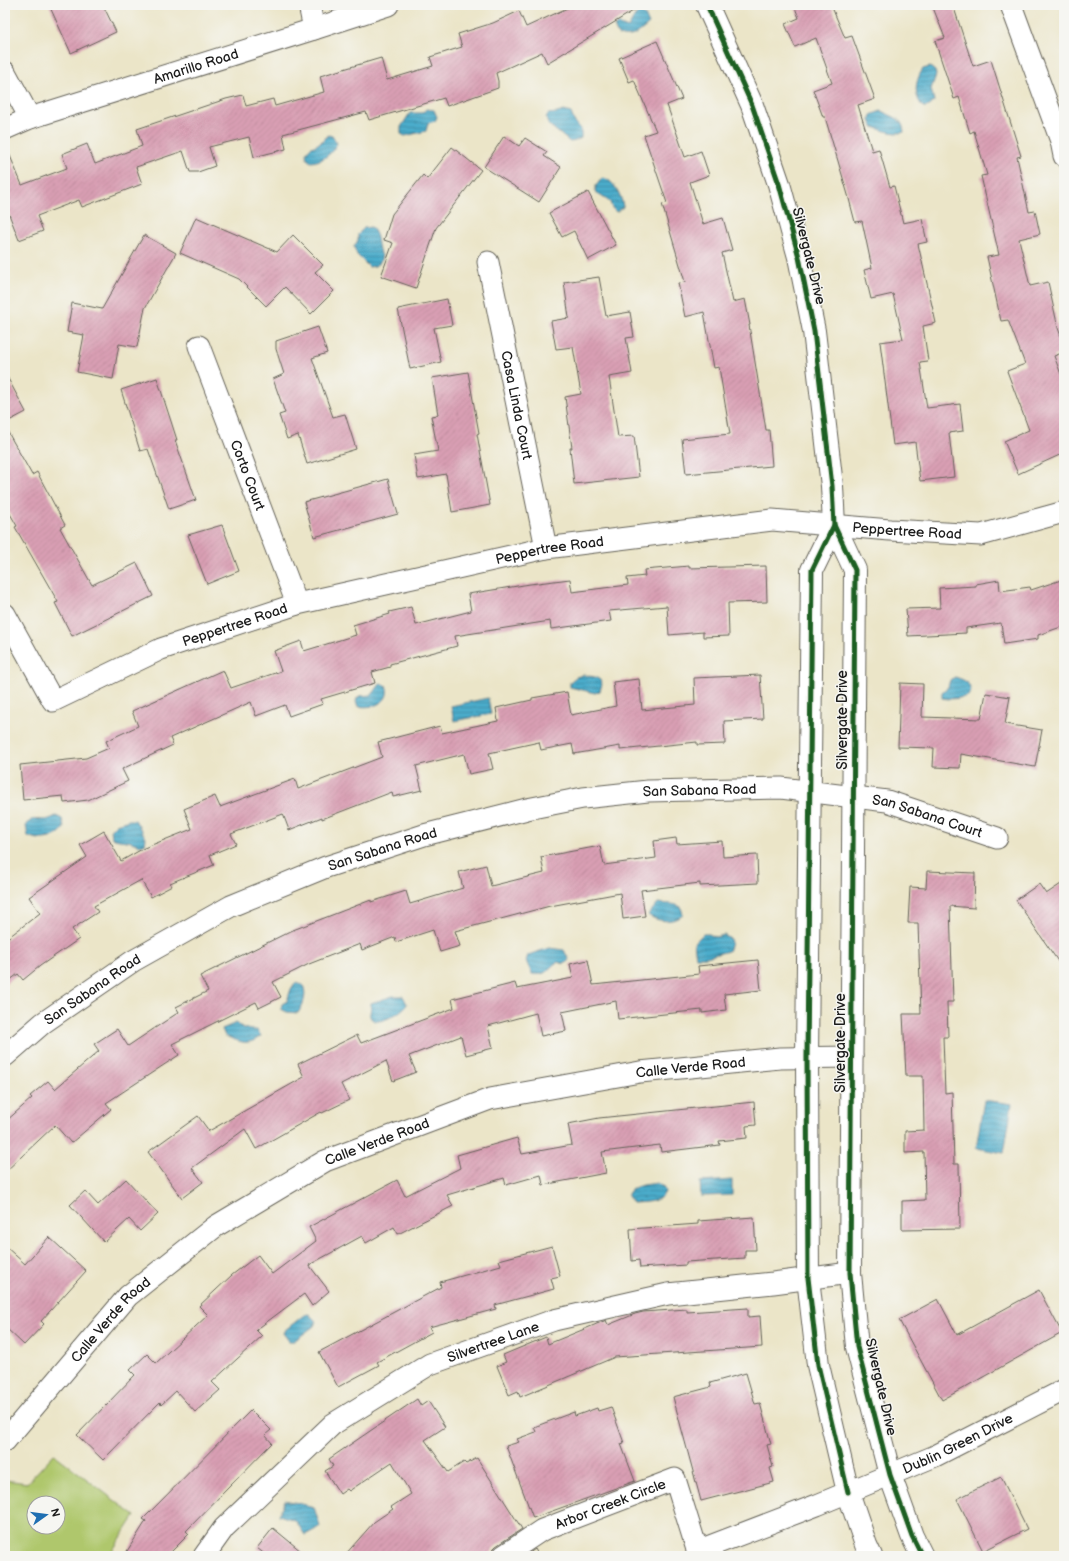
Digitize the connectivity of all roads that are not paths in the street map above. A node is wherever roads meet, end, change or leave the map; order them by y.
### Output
1 (309, 5) edge
2 (388, 5) edge
3 (707, 5) edge
4 (1011, 5) edge
5 (314, 30) junction
6 (5, 72) edge
7 (30, 118) junction
8 (5, 129) edge
9 (1064, 156) edge
10 (488, 262) dead end
11 (199, 346) dead end
12 (1064, 512) edge
13 (834, 525) junction
14 (546, 548) junction
15 (297, 604) junction
16 (5, 614) edge
17 (810, 792) junction
18 (854, 797) junction
19 (997, 838) dead end
20 (5, 1056) edge
21 (852, 1057) junction
22 (807, 1058) junction
23 (850, 1273) junction
24 (808, 1278) junction
25 (1064, 1390) edge
26 (5, 1441) edge
27 (890, 1474) junction
28 (848, 1492) junction
29 (698, 1554) edge
30 (204, 1556) edge
31 (503, 1556) edge
32 (871, 1556) edge
33 (922, 1556) edge

1 - 5 street
2 - 5 street, Amarillo Road
3 - 13 street, Silvergate Drive
4 - 9 street
5 - 7 street, Amarillo Road
6 - 7 street
7 - 8 street, Amarillo Road
10 - 14 street, Casa Linda Court
11 - 15 street, Corto Court
12 - 13 street, Peppertree Road
13 - 14 street, Peppertree Road
13 - 17 street, Silvergate Drive
13 - 18 street, Silvergate Drive
14 - 15 street, Peppertree Road
15 - 16 street, Peppertree Road
17 - 18 street, San Sabana Court
17 - 20 street, San Sabana Road
17 - 22 street, Silvergate Drive
18 - 19 street, San Sabana Court
18 - 21 street, Silvergate Drive
21 - 22 street, Calle Verde Road
21 - 23 street, Silvergate Drive
22 - 24 street, Silvergate Drive
22 - 26 street, Calle Verde Road
23 - 24 street, Silvertree Lane
23 - 27 street, Silvergate Drive
24 - 28 street, Silvergate Drive
24 - 30 street, Silvertree Lane
25 - 27 street, Dublin Green Drive
27 - 28 street, Dublin Green Drive
27 - 33 street, Silvergate Drive
28 - 29 street, Arbor Creek Circle
28 - 32 street, Silvergate Drive
29 - 31 street, Arbor Creek Circle

